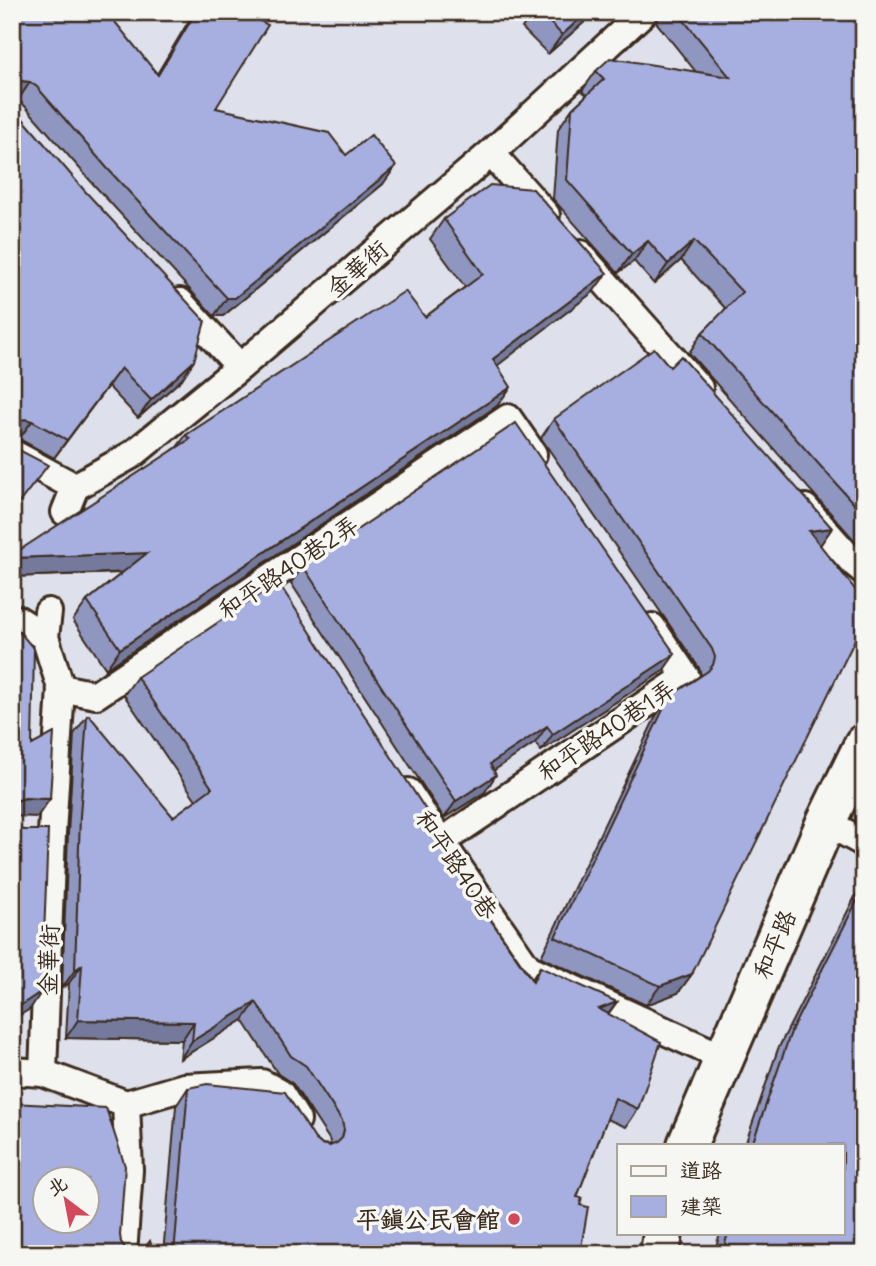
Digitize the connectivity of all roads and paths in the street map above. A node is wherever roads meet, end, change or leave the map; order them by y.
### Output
1 (644, 12) edge
2 (491, 153) junction
3 (166, 287) edge
4 (240, 367) junction
5 (717, 408) edge
6 (12, 453) edge
7 (547, 474) edge
8 (75, 487) junction
9 (790, 490) edge
10 (65, 512) dead end
11 (864, 571) edge
12 (270, 579) junction
13 (285, 601) edge
14 (640, 609) edge
15 (12, 619) edge
16 (61, 688) junction
17 (864, 744) edge
18 (396, 774) edge
19 (826, 822) junction
20 (26, 832) edge
21 (52, 833) junction
22 (441, 842) junction
23 (864, 843) edge
24 (724, 1058) junction
25 (12, 1071) edge
26 (43, 1073) junction
27 (126, 1104) junction
28 (309, 1138) edge
29 (687, 1144) edge
30 (663, 1234) edge
31 (123, 1254) edge
32 (660, 1254) edge

1 - 2 lane, 金華街
2 - 4 lane, 金華街
2 - 5 lane
3 - 4 lane
4 - 8 lane, 金華街
6 - 8 lane
7 - 12 lane, 和平路40巷2弄
8 - 10 lane
9 - 11 lane
12 - 13 lane
12 - 16 lane, 和平路40巷2弄
14 - 22 lane, 和平路40巷1弄
15 - 16 lane, 金華街
16 - 21 lane, 金華街
17 - 19 street, 和平路
18 - 22 lane, 和平路40巷
19 - 23 lane
19 - 24 street, 和平路
20 - 21 lane
21 - 26 lane, 金華街
22 - 24 lane, 和平路40巷
24 - 29 street, 和平路
25 - 26 lane
26 - 27 lane
27 - 28 lane
27 - 31 lane
30 - 32 street

